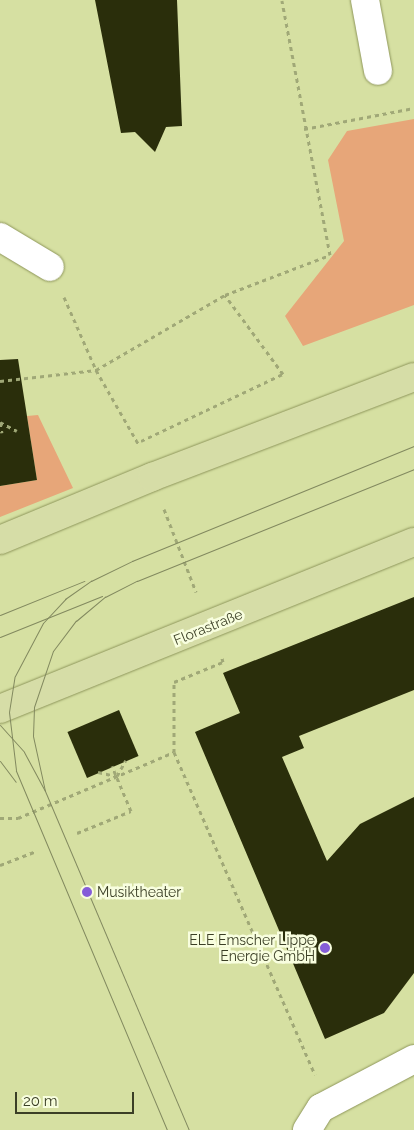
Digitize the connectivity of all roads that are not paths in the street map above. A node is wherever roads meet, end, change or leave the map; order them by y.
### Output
1 (365, 0) edge
2 (378, 71) dead end
3 (0, 236) edge
4 (50, 267) road end
5 (414, 377) edge
6 (0, 540) edge
7 (414, 542) edge
8 (0, 709) edge
9 (414, 1059) edge
10 (312, 1121) edge

1 - 2 street
3 - 4 street
5 - 6 main road
7 - 8 main road, Florastraße
9 - 10 street

